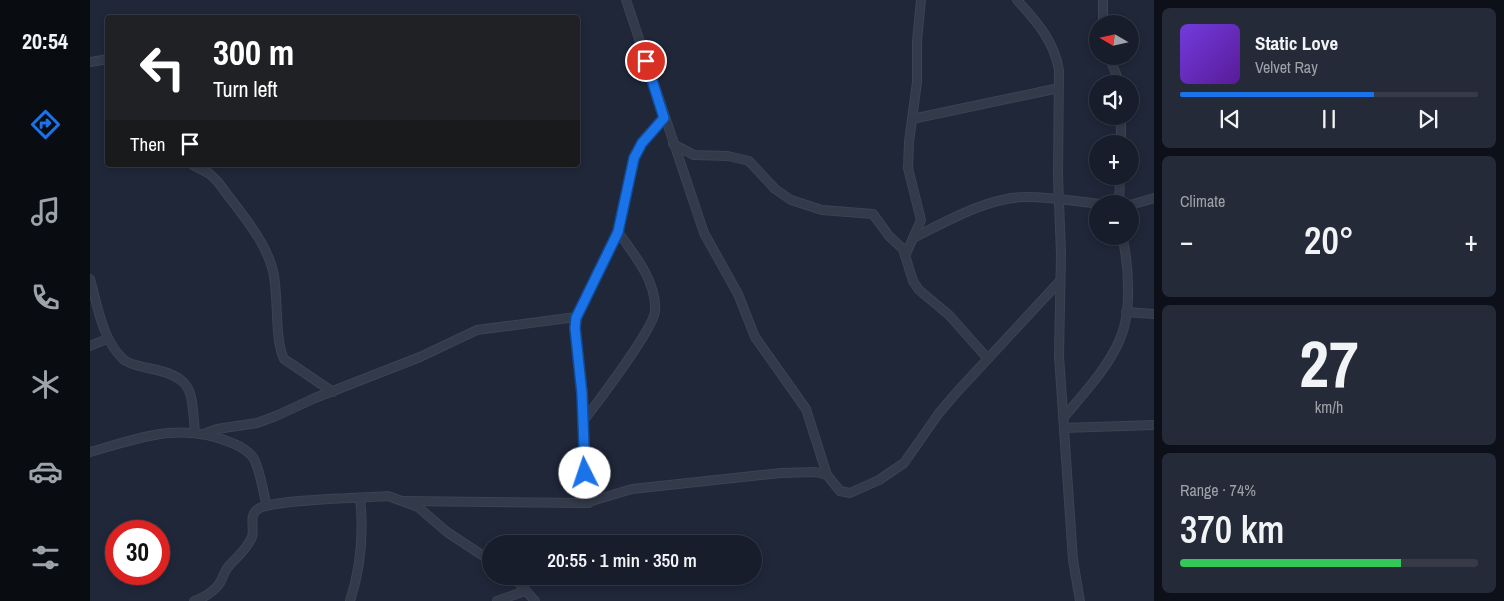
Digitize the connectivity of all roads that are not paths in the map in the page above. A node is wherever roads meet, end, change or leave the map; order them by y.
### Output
1 (626, 0) edge
2 (921, 0) edge
3 (1017, 0) edge
4 (1103, 0) edge
5 (1103, 15) edge
6 (105, 60) edge
7 (90, 62) edge
8 (1059, 88) junction
9 (664, 118) junction
10 (912, 120) junction
11 (673, 144) junction
12 (197, 167) edge
13 (1154, 198) edge
14 (1059, 200) junction
15 (1139, 202) edge
16 (1089, 203) edge
17 (618, 232) junction
18 (915, 237) junction
19 (1124, 245) edge
20 (906, 254) junction
21 (90, 280) edge
22 (1060, 282) junction
23 (1126, 312) junction
24 (1154, 314) edge
25 (576, 317) junction
26 (107, 340) junction
27 (90, 346) edge
28 (988, 358) junction
29 (332, 392) junction
30 (1064, 417) junction
31 (584, 420) junction
32 (1154, 425) edge
33 (1064, 428) junction
34 (195, 432) junction
35 (204, 434) junction
36 (90, 452) edge
37 (826, 475) junction
38 (360, 498) junction
39 (404, 501) junction
40 (589, 503) junction
41 (267, 506) junction
42 (482, 555) edge
43 (520, 585) edge
44 (525, 591) junction
45 (194, 601) edge
46 (350, 601) edge
47 (498, 601) edge
48 (535, 601) edge
49 (1080, 601) edge

1 - 9 street
2 - 10 street
3 - 8 street
4 - 5 street
6 - 7 street
8 - 10 street
8 - 14 street
9 - 11 street
9 - 17 street
10 - 18 street
11 - 20 street
11 - 37 street
12 - 29 street
13 - 15 street
14 - 16 street
14 - 18 street
14 - 22 street
17 - 25 street
17 - 31 street
18 - 20 street
19 - 23 street
20 - 28 street
21 - 26 street
22 - 28 street
22 - 30 street
23 - 24 street
23 - 30 street
25 - 29 street
25 - 31 street
26 - 27 street
26 - 34 street
28 - 37 street
29 - 35 street
30 - 33 street
31 - 40 street
32 - 33 street
33 - 49 street
34 - 35 street
34 - 36 street
35 - 41 street
37 - 40 street
38 - 39 street
38 - 41 street
38 - 46 street
39 - 40 street
39 - 42 street
41 - 45 street
43 - 44 street
44 - 47 street
44 - 48 street

